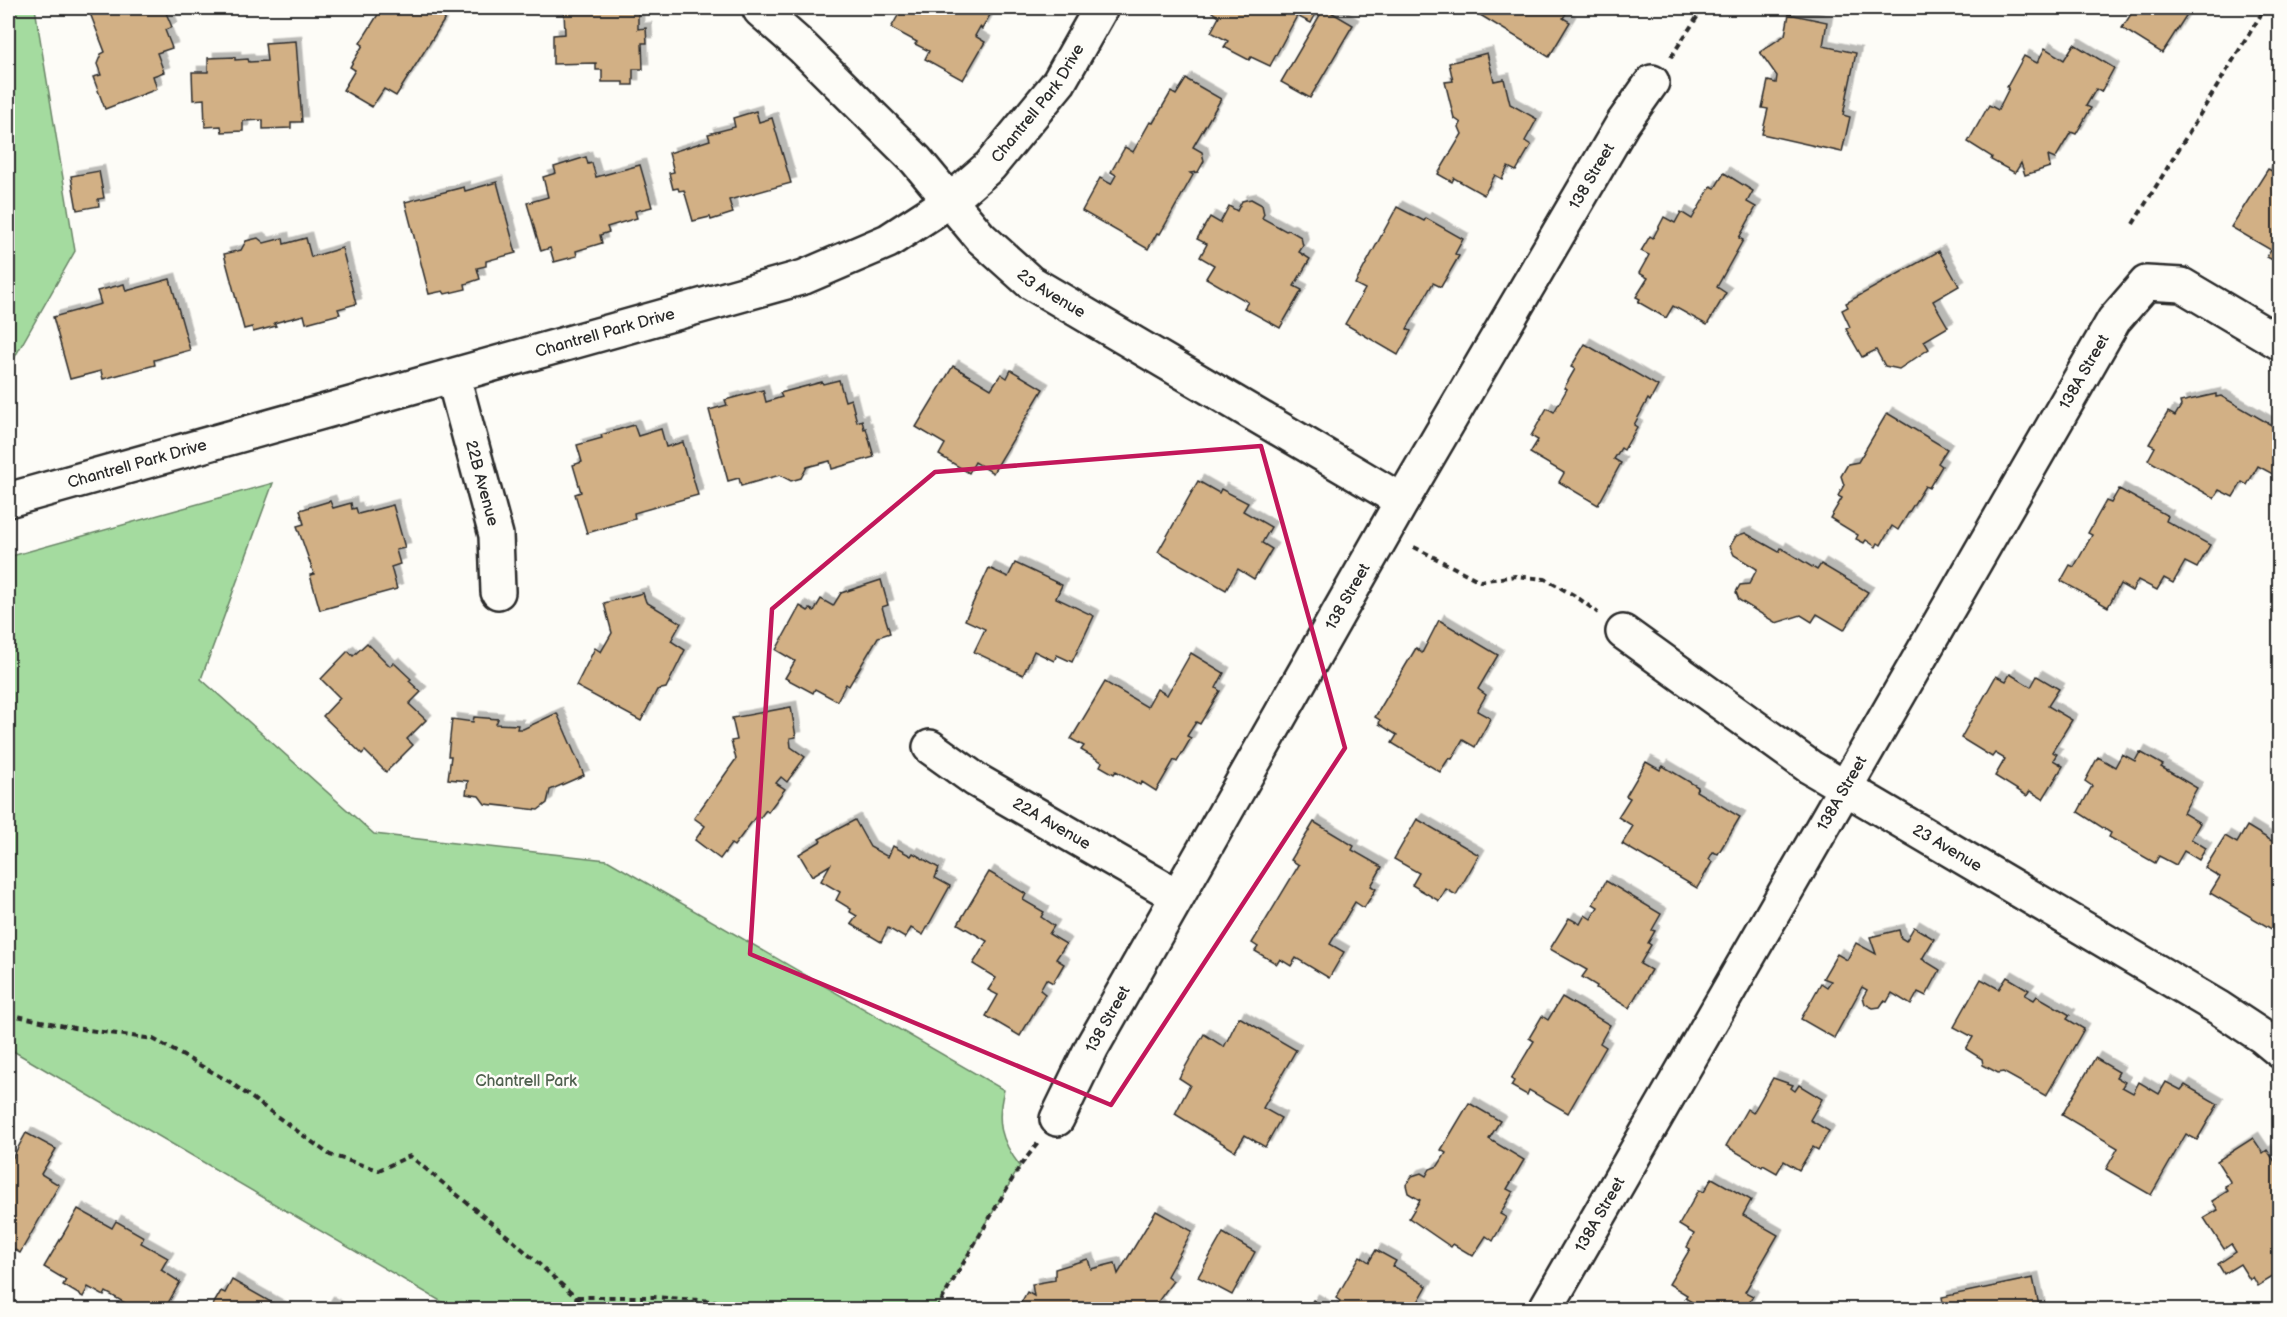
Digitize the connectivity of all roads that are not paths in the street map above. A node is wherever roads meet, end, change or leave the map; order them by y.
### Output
1 (1101, 8) edge
2 (760, 10) dead end
3 (1652, 82) road end
4 (951, 200) junction
5 (2280, 342) edge
6 (453, 376) junction
7 (8, 500) edge
8 (1402, 501) junction
9 (498, 592) dead end
10 (1623, 632) road end
11 (930, 747) dead end
12 (1845, 787) junction
13 (1177, 896) junction
14 (2280, 1051) edge
15 (1057, 1119) road end
16 (1545, 1310) edge

1 - 4 street, Chantrell Park Drive
2 - 4 street, 23 Avenue
3 - 8 street, 138 Street
4 - 6 street, Chantrell Park Drive
4 - 8 street, 23 Avenue
5 - 12 street, 138A Street
6 - 7 street, Chantrell Park Drive
6 - 9 street, 22B Avenue
8 - 13 street, 138 Street
10 - 12 street, 23 Avenue
11 - 13 street, 22A Avenue
12 - 14 street, 23 Avenue
12 - 16 street, 138A Street
13 - 15 street, 138 Street

